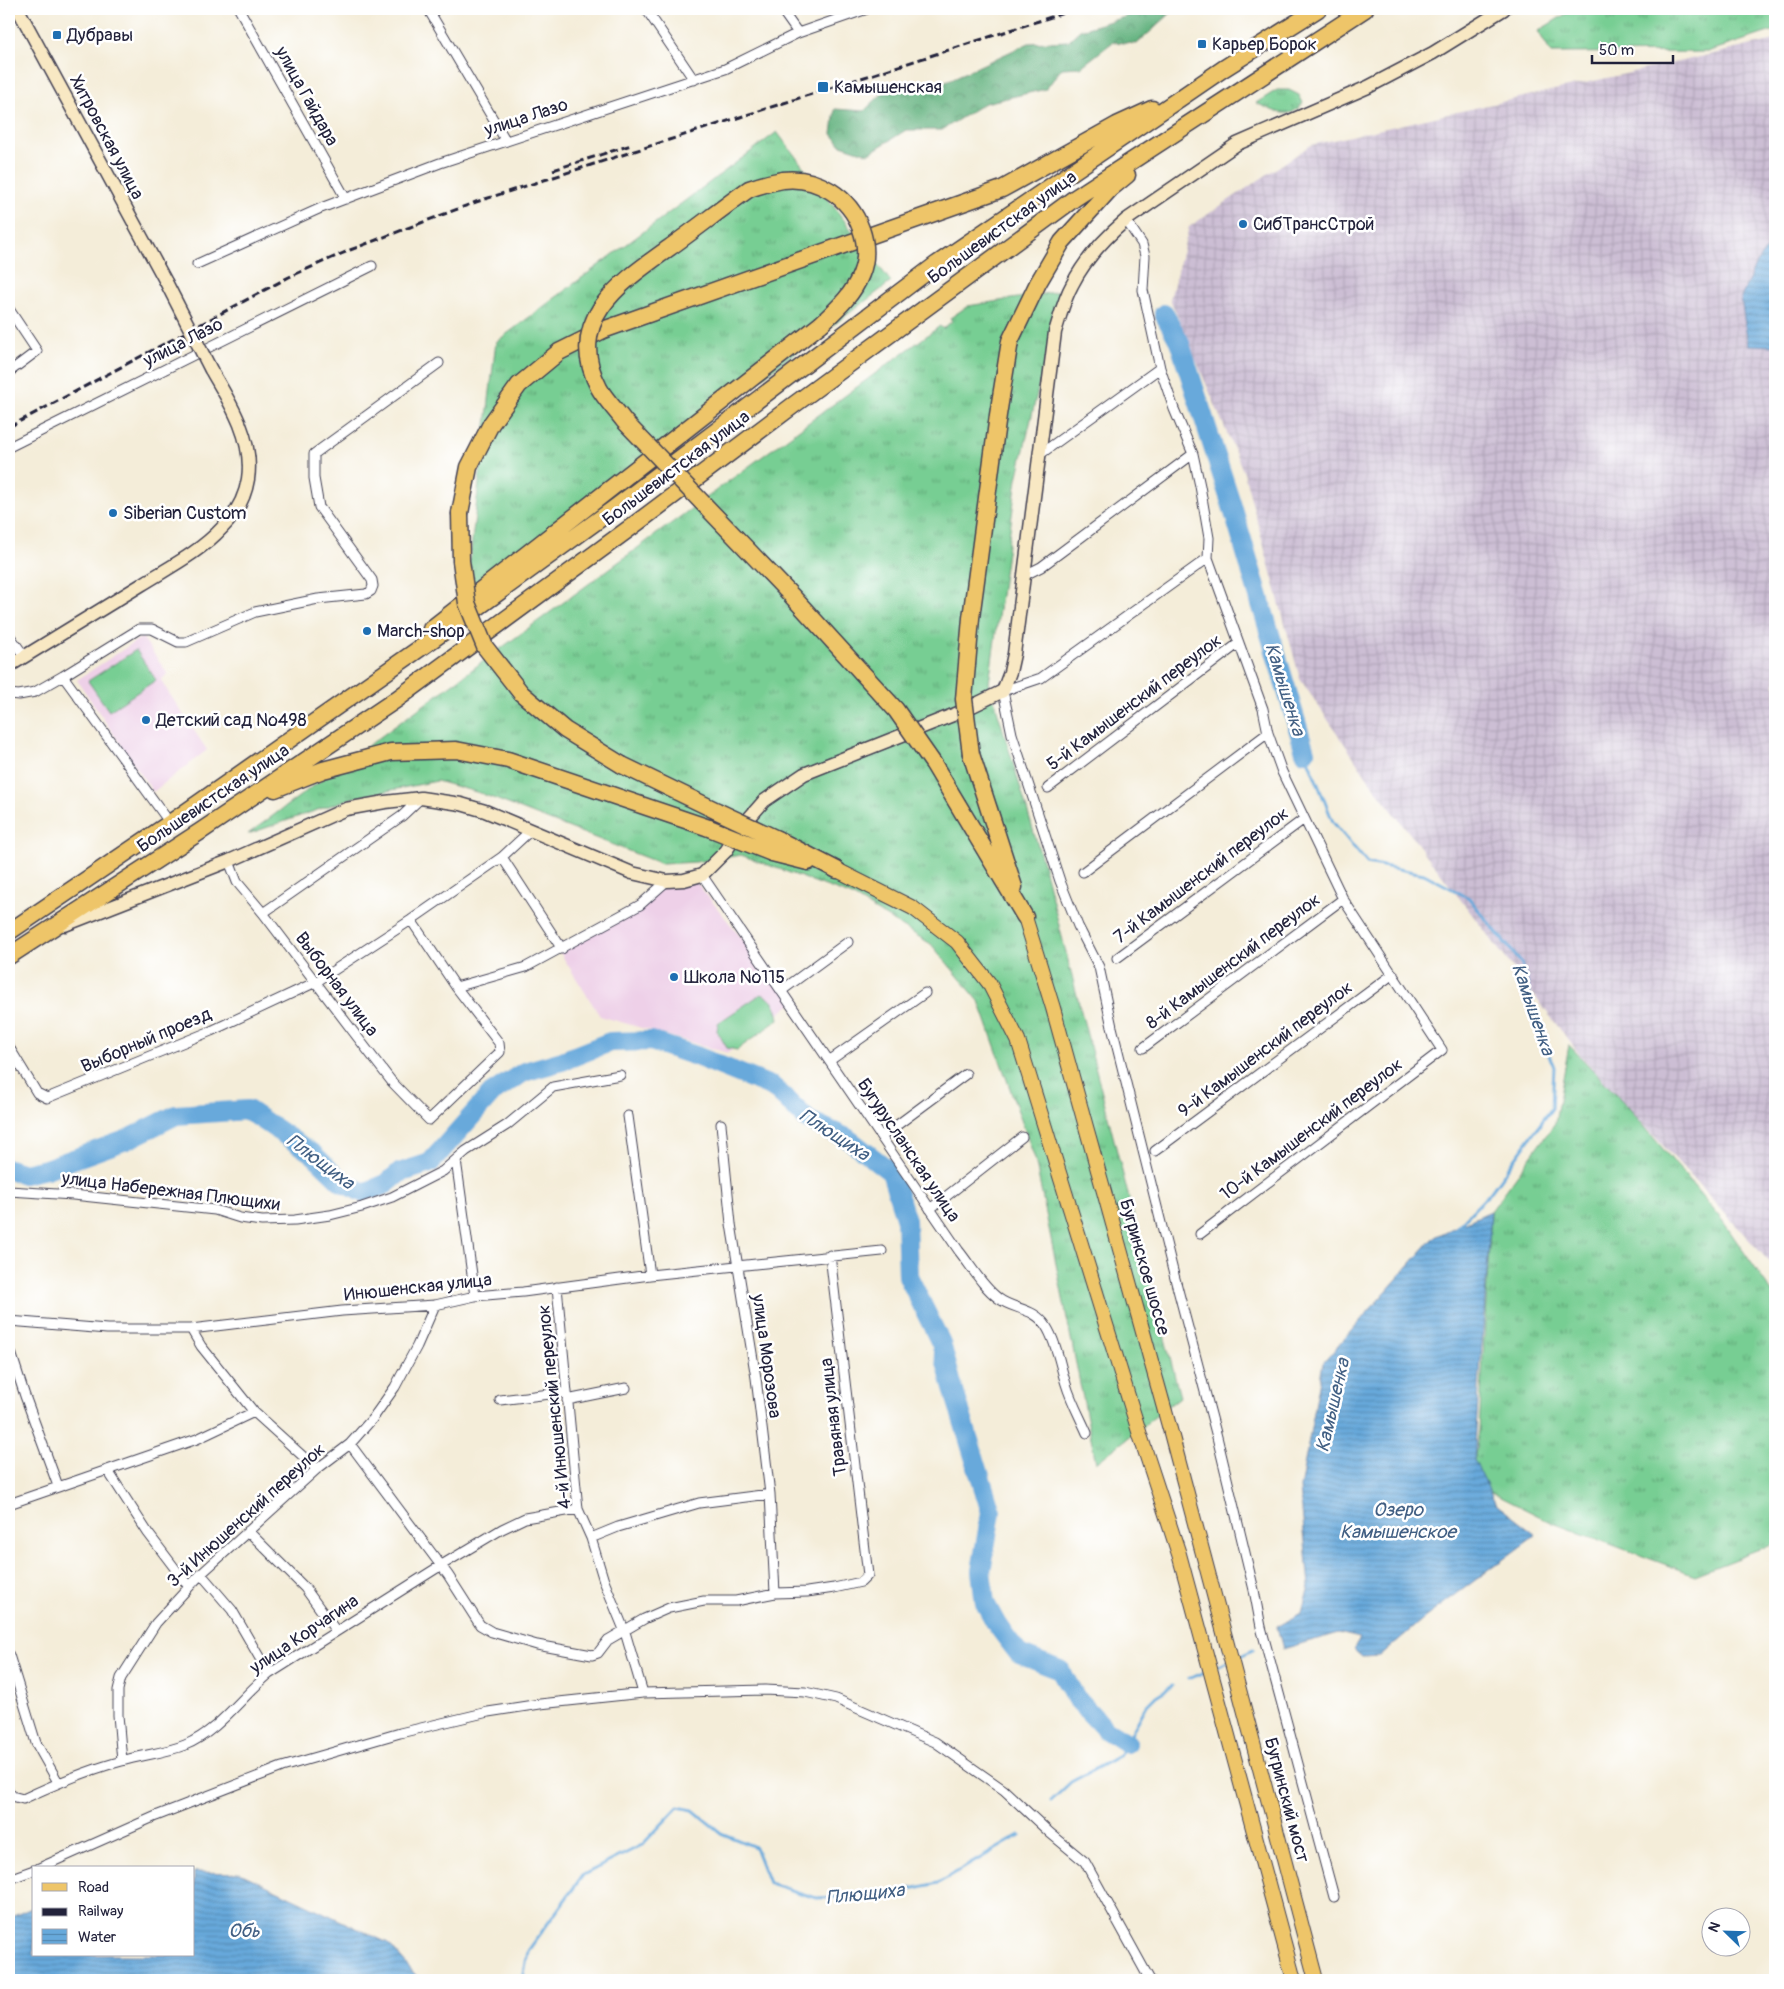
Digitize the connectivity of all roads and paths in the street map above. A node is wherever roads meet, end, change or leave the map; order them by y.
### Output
1 (18, 9) edge
2 (239, 9) edge
3 (428, 9) edge
4 (646, 9) edge
5 (781, 9) edge
6 (867, 9) edge
7 (1318, 9) edge
8 (1366, 9) edge
9 (1504, 9) edge
10 (798, 33) junction
11 (694, 80) junction
12 (1195, 89) junction
13 (1174, 134) junction
14 (506, 141) junction
15 (346, 199) junction
16 (1126, 220) junction
17 (197, 264) dead end
18 (372, 266) dead end
19 (9, 309) edge
20 (439, 363) dead end
21 (1160, 368) junction
22 (9, 372) edge
23 (9, 447) edge
24 (1193, 454) junction
25 (1039, 455) junction
26 (1208, 558) junction
27 (1023, 576) junction
28 (9, 636) edge
29 (1239, 643) junction
30 (25, 657) junction
31 (9, 666) edge
32 (63, 676) junction
33 (1003, 691) junction
34 (9, 694) edge
35 (318, 720) junction
36 (1268, 733) junction
37 (1048, 788) dead end
38 (421, 798) junction
39 (235, 808) junction
40 (1304, 819) junction
41 (170, 823) junction
42 (530, 832) junction
43 (775, 846) junction
44 (502, 857) junction
45 (229, 861) junction
46 (837, 870) joint
47 (1083, 872) dead end
48 (702, 875) junction
49 (666, 881) junction
50 (1343, 899) junction
51 (263, 913) junction
52 (1024, 917) junction
53 (411, 920) junction
54 (9, 932) edge
55 (45, 933) junction
56 (848, 942) dead end
57 (562, 949) junction
58 (9, 956) edge
59 (1117, 958) dead end
60 (1393, 974) junction
61 (316, 982) junction
62 (456, 987) junction
63 (781, 991) junction
64 (925, 993) dead end
65 (9, 1047) edge
66 (1143, 1048) dead end
67 (829, 1061) junction
68 (966, 1074) dead end
69 (620, 1075) dead end
70 (628, 1116) dead end
71 (720, 1124) dead end
72 (1022, 1136) dead end
73 (881, 1138) junction
74 (1156, 1151) dead end
75 (456, 1160) junction
76 (9, 1191) edge
77 (930, 1209) junction
78 (1200, 1234) dead end
79 (882, 1251) dead end
80 (830, 1256) junction
81 (737, 1266) junction
82 (650, 1275) junction
83 (558, 1287) junction
84 (475, 1296) junction
85 (435, 1305) junction
86 (9, 1321) edge
87 (191, 1329) junction
88 (9, 1346) edge
89 (626, 1388) dead end
90 (567, 1396) junction
91 (500, 1400) dead end
92 (254, 1412) junction
93 (1087, 1433) dead end
94 (350, 1444) junction
95 (317, 1469) junction
96 (108, 1471) junction
97 (58, 1486) junction
98 (770, 1494) junction
99 (9, 1504) edge
100 (578, 1508) junction
101 (248, 1531) junction
102 (591, 1538) junction
103 (440, 1566) junction
104 (201, 1574) junction
105 (188, 1587) junction
106 (775, 1593) junction
107 (1222, 1629) joint
108 (336, 1631) junction
109 (624, 1632) junction
110 (9, 1655) edge
111 (269, 1674) junction
112 (643, 1693) junction
113 (122, 1761) junction
114 (58, 1782) junction
115 (9, 1791) edge
116 (44, 1866) edge
117 (32, 1871) edge
118 (9, 1879) edge
119 (1334, 1897) dead end
120 (1150, 1980) edge
121 (1294, 1980) edge
122 (1316, 1980) edge

1 - 30 street, Хитровская улица, bridge
2 - 15 street, улица Гайдара
3 - 14 street
4 - 11 street
5 - 10 street
6 - 10 street, улица Лазо
7 - 12 highway, Большевистская улица
8 - 13 highway, Большевистская улица
9 - 16 street
10 - 11 street, улица Лазо
11 - 14 street, улица Лазо
12 - 35 highway, Большевистская улица
12 - 43 highway, bridge
13 - 39 highway, Большевистская улица
13 - 52 highway, bridge
14 - 15 street, улица Лазо
15 - 17 street, улица Лазо
16 - 21 street
16 - 25 street
18 - 23 street, улица Лазо
19 - 22 street
20 - 32 street
21 - 24 street
21 - 25 street
24 - 26 street
24 - 27 street
25 - 27 street
26 - 29 street
26 - 33 street
27 - 33 street
28 - 30 street
29 - 36 street
29 - 37 street, 5-й Камышенский переулок
30 - 31 street, Хитровская улица
32 - 34 street
32 - 41 street
33 - 48 street
33 - 119 street
35 - 41 highway, Большевистская улица
35 - 52 highway, bridge
36 - 40 street
36 - 47 street
38 - 42 street
38 - 45 street
38 - 51 street
39 - 43 highway, bridge
39 - 55 highway, Большевистская улица
40 - 50 street
40 - 59 street, 7-й Камышенский переулок
41 - 54 highway, Большевистская улица
42 - 44 street
42 - 49 street
43 - 46 highway
44 - 53 street
44 - 57 street
45 - 51 street, Выборная улица
45 - 55 street
46 - 121 main road
48 - 49 street
48 - 63 street, Бугурусланская улица
49 - 57 street
50 - 60 street
50 - 66 street, 8-й Камышенский переулок
51 - 61 street, Выборная улица
52 - 107 main road, Бугринское шоссе
53 - 61 street
53 - 62 street
55 - 58 highway, Большевистская улица
56 - 63 street
57 - 62 street
60 - 74 street, 9-й Камышенский переулок
60 - 78 street, 10-й Камышенский переулок
61 - 62 street, Выборная улица
61 - 65 street, Выборный проезд
63 - 67 street, Бугурусланская улица
64 - 67 street
67 - 73 street, Бугурусланская улица
68 - 73 street
69 - 75 street, улица Набережная Плющихи
70 - 82 street
71 - 81 street, улица Морозова
72 - 77 street
73 - 77 street, Бугурусланская улица
75 - 76 street, улица Набережная Плющихи
75 - 84 street
77 - 93 street, Бугурусланская улица
79 - 80 street, Инюшенская улица
80 - 81 street, Инюшенская улица
80 - 106 street, Травяная улица
81 - 82 street, Инюшенская улица
81 - 98 street, улица Морозова
82 - 83 street, Инюшенская улица
83 - 84 street, Инюшенская улица
83 - 90 street, 4-й Инюшенский переулок
84 - 85 street, Инюшенская улица
85 - 87 street, Инюшенская улица
85 - 94 street, 3-й Инюшенский переулок
86 - 87 street, Инюшенская улица
87 - 92 street
88 - 97 street
89 - 90 street
90 - 91 street
90 - 100 street, 4-й Инюшенский переулок
92 - 95 street
92 - 96 street
94 - 95 street, 3-й Инюшенский переулок
94 - 103 street
95 - 101 street, 3-й Инюшенский переулок
96 - 97 street
96 - 105 street
97 - 99 street
98 - 102 street
98 - 106 street, улица Морозова
100 - 102 street, 4-й Инюшенский переулок
100 - 103 street, улица Корчагина
101 - 104 street, 3-й Инюшенский переулок
101 - 108 street
102 - 109 street, 4-й Инюшенский переулок
103 - 108 street, улица Корчагина
103 - 109 street
104 - 105 street, 3-й Инюшенский переулок
104 - 111 street
105 - 113 street, 3-й Инюшенский переулок
106 - 109 street
107 - 122 main road, Бугринский мост
108 - 111 street, улица Корчагина
109 - 112 street, 4-й Инюшенский переулок
110 - 114 street
111 - 113 street, улица Корчагина
112 - 116 street
112 - 120 street
113 - 114 street, улица Корчагина
114 - 115 street, улица Корчагина
117 - 118 street

